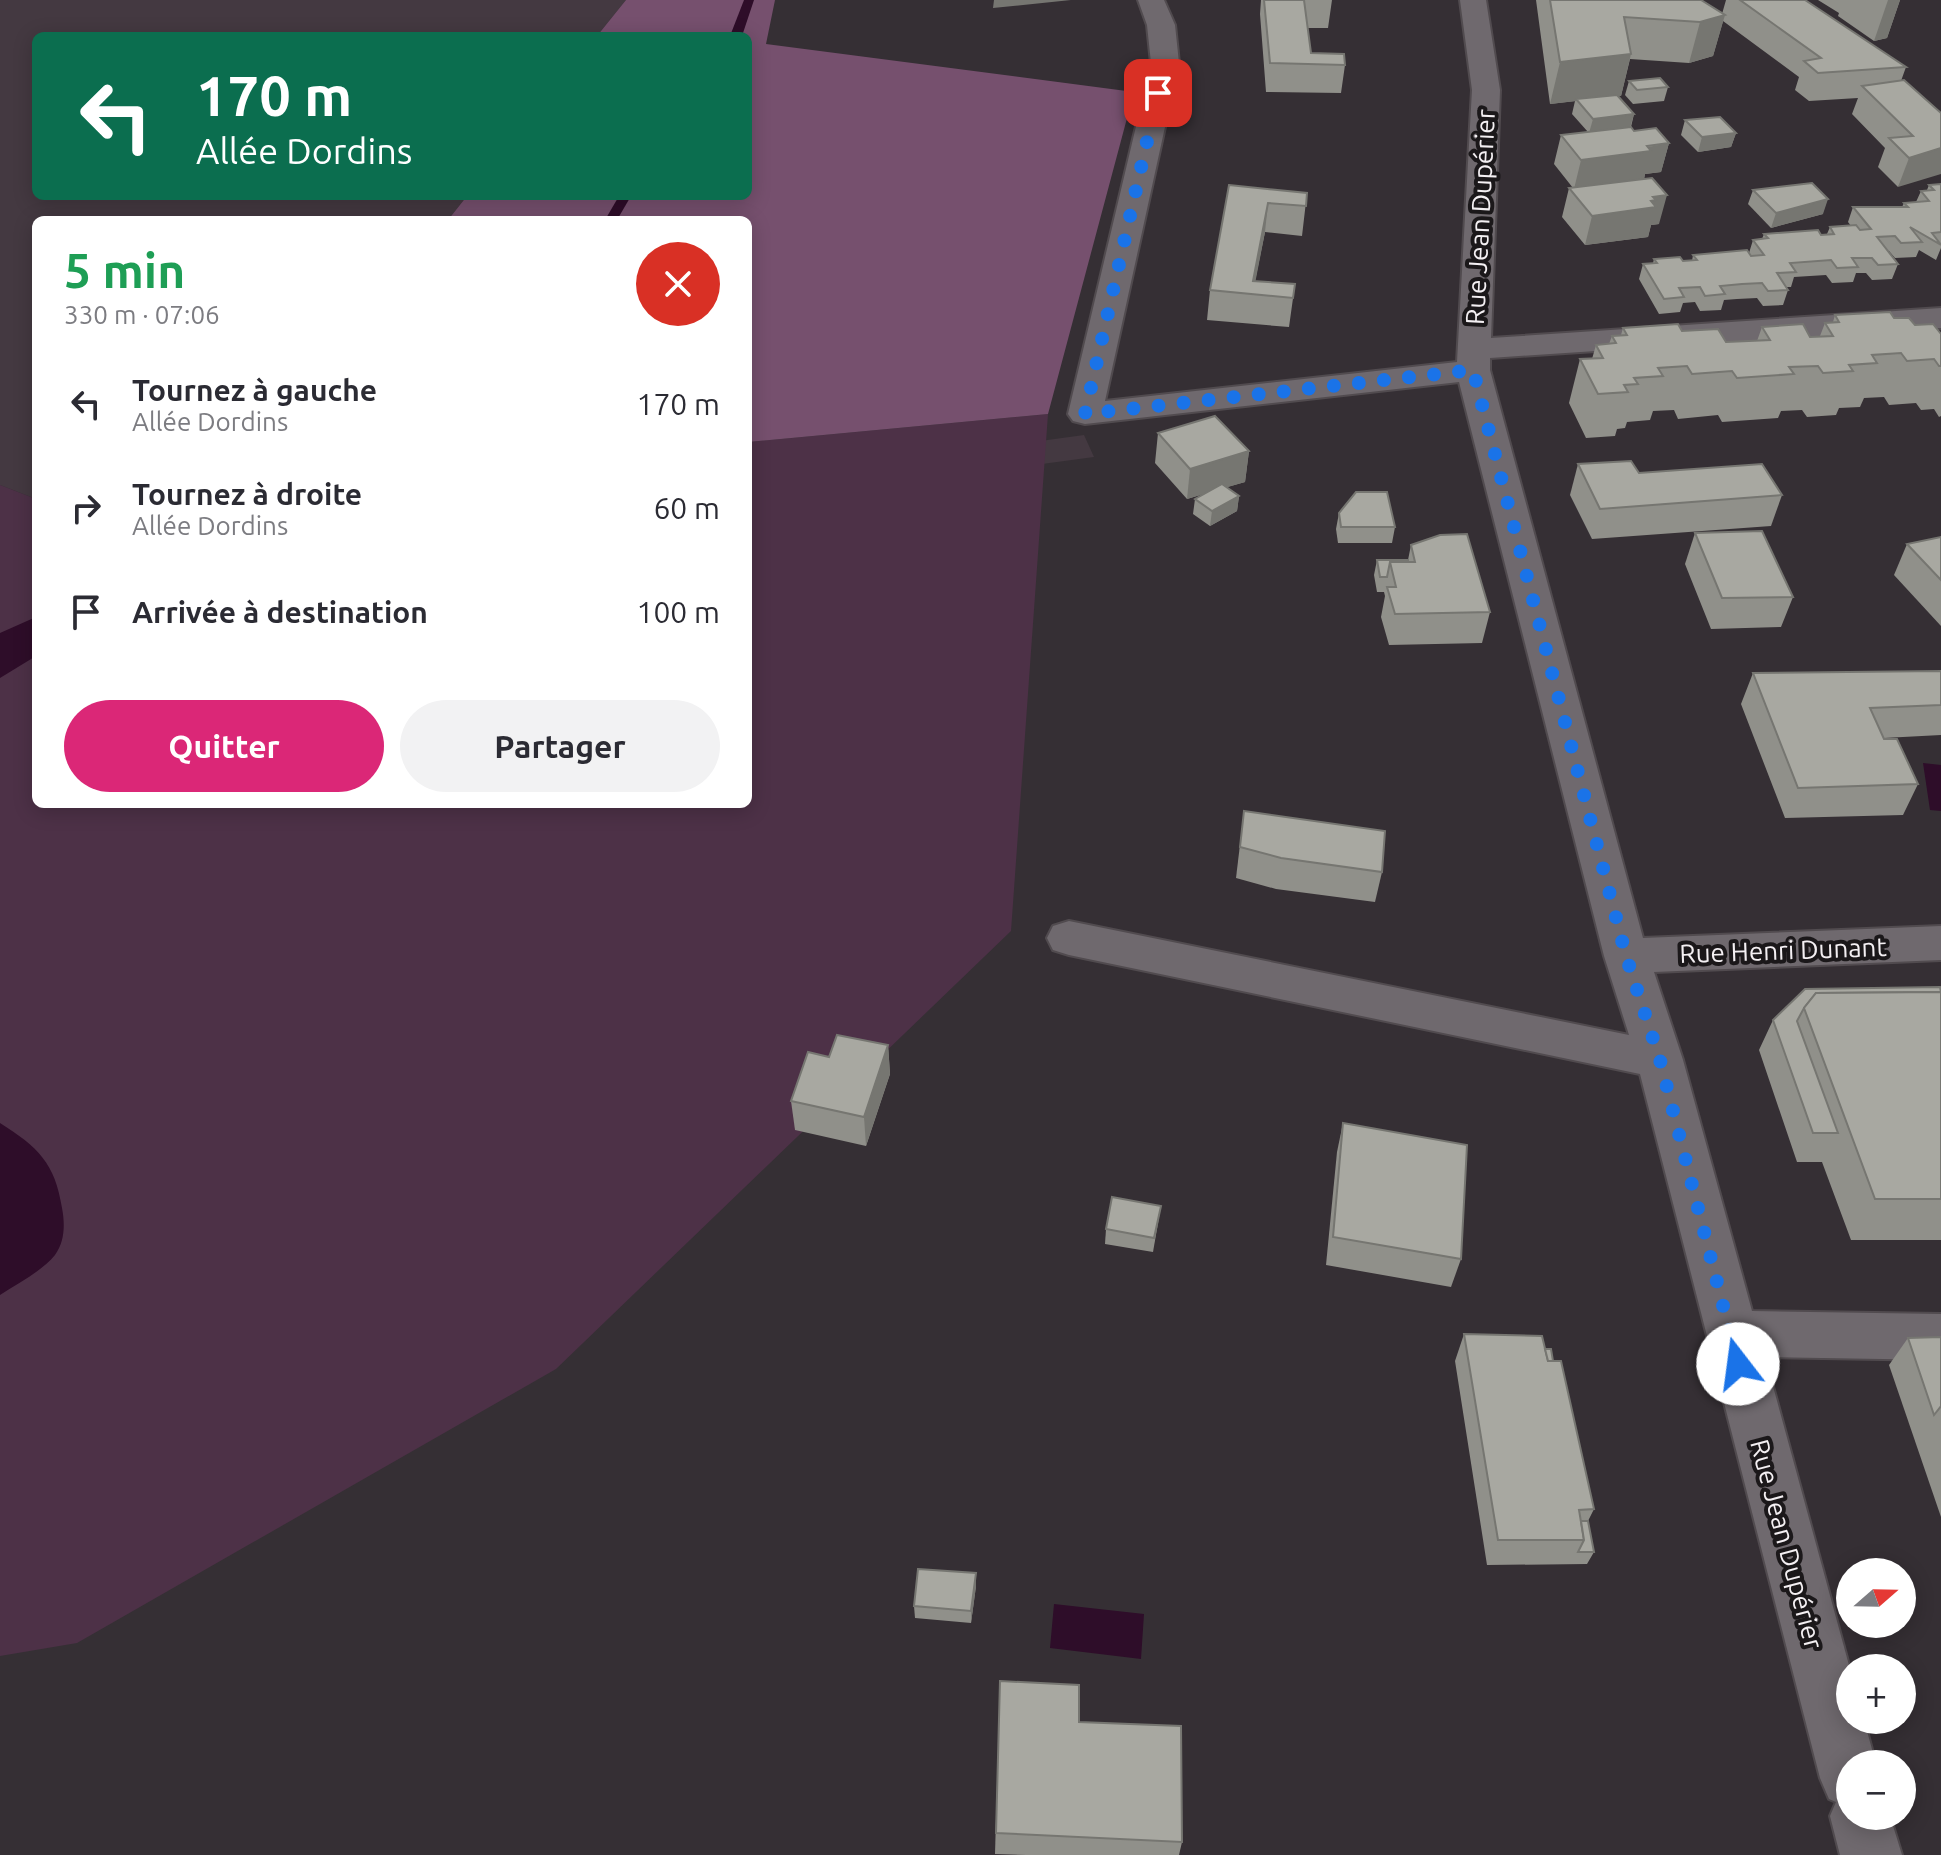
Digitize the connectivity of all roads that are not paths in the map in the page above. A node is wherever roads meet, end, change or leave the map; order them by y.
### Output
1 (1151, 0) edge
2 (1473, 0) edge
3 (1941, 318) edge
4 (1474, 359) junction
5 (1069, 938) dead end
6 (1941, 943) edge
7 (1626, 956) junction
8 (1660, 1060) junction
9 (1730, 1334) junction
10 (1941, 1337) edge
11 (1842, 1750) edge
12 (1864, 1830) edge
13 (1871, 1855) edge

1 - 4 street
2 - 4 street, Rue Jean Dupérier
3 - 4 street
4 - 7 street, Rue Jean Dupérier
5 - 8 street
6 - 7 street, Rue Henri Dunant
7 - 8 street, Rue Jean Dupérier
8 - 9 street, Rue Jean Dupérier
9 - 10 street
9 - 11 street, Rue Jean Dupérier
12 - 13 street

